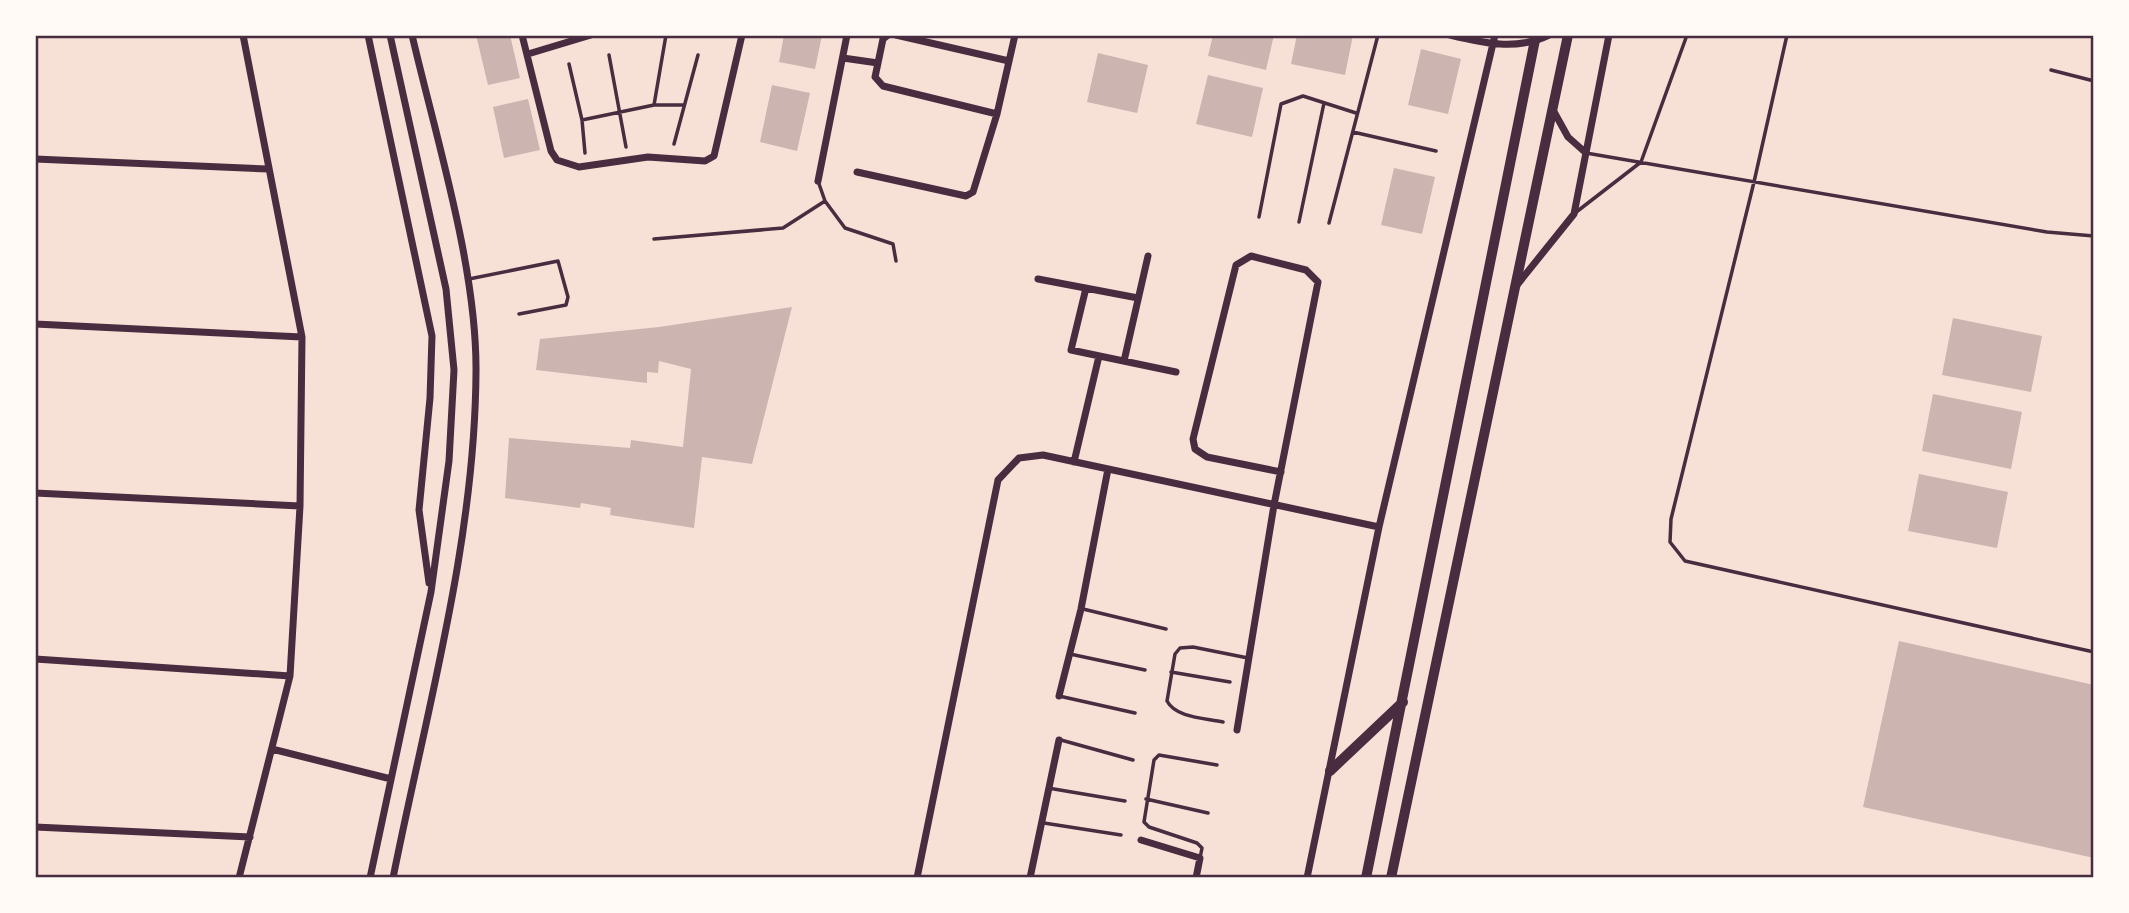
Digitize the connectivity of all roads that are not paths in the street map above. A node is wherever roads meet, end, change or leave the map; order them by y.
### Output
1 (243, 35) edge
2 (368, 35) edge
3 (390, 35) edge
4 (412, 35) edge
5 (522, 35) edge
6 (591, 35) edge
7 (666, 35) edge
8 (742, 35) edge
9 (847, 35) edge
10 (888, 35) edge
11 (895, 35) edge
12 (1016, 35) edge
13 (1378, 35) edge
14 (1450, 35) edge
15 (1495, 35) edge
16 (1549, 35) edge
17 (1568, 35) edge
18 (1609, 35) edge
19 (1687, 35) edge
20 (1787, 35) edge
21 (1532, 38) edge
22 (1493, 45) junction
23 (528, 54) junction
24 (609, 55) dead end
25 (698, 55) dead end
26 (843, 58) junction
27 (1009, 61) junction
28 (878, 63) junction
29 (569, 64) dead end
30 (2051, 70) dead end
31 (2094, 80) edge
32 (1324, 103) junction
33 (654, 105) junction
34 (684, 106) junction
35 (1552, 109) junction
36 (621, 113) junction
37 (1356, 113) junction
38 (997, 114) junction
39 (582, 120) junction
40 (1352, 132) junction
41 (674, 144) dead end
42 (626, 147) dead end
43 (1436, 151) dead end
44 (585, 153) dead end
45 (1586, 153) junction
46 (35, 159) edge
47 (1641, 162) junction
48 (268, 169) junction
49 (857, 172) dead end
50 (818, 181) joint
51 (1754, 182) junction
52 (825, 201) junction
53 (1574, 214) junction
54 (1259, 218) dead end
55 (1299, 222) dead end
56 (1329, 223) dead end
57 (2094, 236) edge
58 (654, 239) dead end
59 (1148, 256) dead end
60 (896, 261) dead end
61 (467, 279) junction
62 (1038, 279) dead end
63 (1086, 288) junction
64 (1515, 288) junction
65 (1139, 298) junction
66 (519, 314) dead end
67 (35, 324) edge
68 (302, 337) junction
69 (1099, 356) junction
70 (1124, 361) junction
71 (1176, 372) dead end
72 (1074, 462) junction
73 (1108, 469) junction
74 (1281, 472) junction
75 (35, 494) edge
76 (1274, 505) junction
77 (300, 506) junction
78 (1379, 527) junction
79 (431, 592) junction
80 (1081, 609) junction
81 (1166, 629) dead end
82 (2094, 652) edge
83 (1069, 654) junction
84 (1248, 657) junction
85 (35, 659) edge
86 (1145, 670) dead end
87 (1171, 672) junction
88 (290, 676) junction
89 (1230, 682) dead end
90 (1059, 696) joint
91 (1403, 702) junction
92 (1135, 713) dead end
93 (1223, 722) dead end
94 (1237, 730) dead end
95 (1059, 740) joint
96 (272, 749) junction
97 (1133, 760) dead end
98 (1217, 765) dead end
99 (1330, 771) junction
100 (391, 779) junction
101 (1047, 788) junction
102 (1146, 799) junction
103 (1125, 801) dead end
104 (1208, 813) dead end
105 (1040, 822) junction
106 (35, 827) edge
107 (1121, 835) dead end
108 (250, 837) junction
109 (1141, 841) dead end
110 (1199, 858) junction
111 (239, 878) edge
112 (370, 878) edge
113 (393, 878) edge
114 (917, 878) edge
115 (1030, 878) edge
116 (1196, 878) edge
117 (1307, 878) edge
118 (1366, 878) edge
119 (1391, 878) edge

1 - 48 street
2 - 79 street
3 - 79 street
4 - 61 street
5 - 23 street
6 - 23 street
7 - 33 lane
8 - 23 street
9 - 26 street
10 - 28 street
11 - 27 street
12 - 27 street
13 - 37 lane
14 - 22 street
15 - 22 street
16 - 21 street
17 - 35 main road
18 - 45 street
19 - 47 lane
20 - 51 lane
21 - 22 street
21 - 91 main road
22 - 78 street
24 - 36 lane
25 - 34 lane
26 - 28 street
26 - 50 street
27 - 38 street
28 - 38 street
29 - 39 lane
30 - 31 lane
32 - 37 lane
32 - 54 lane
32 - 55 lane
33 - 34 lane
33 - 36 lane
34 - 41 lane
35 - 45 street
35 - 64 main road
36 - 39 lane
36 - 42 lane
37 - 40 lane
38 - 49 street
39 - 44 lane
40 - 43 lane
40 - 56 lane
45 - 47 lane
45 - 53 street
46 - 48 street
47 - 51 lane
47 - 53 lane
48 - 68 street
50 - 52 lane
51 - 57 lane
51 - 82 lane
52 - 58 lane
52 - 60 lane
53 - 64 street
59 - 65 street
61 - 66 lane
61 - 113 street
62 - 63 street
63 - 65 street
63 - 69 street
64 - 119 main road
65 - 70 street
67 - 68 street
68 - 77 street
69 - 70 street
69 - 72 street
70 - 71 street
72 - 73 street
72 - 114 street
73 - 76 street
73 - 80 street
74 - 74 street
74 - 76 street
75 - 77 street
76 - 78 street
76 - 84 street
77 - 88 street
78 - 99 street
79 - 100 street
80 - 81 lane
80 - 83 street
83 - 86 lane
83 - 90 street
84 - 87 lane
84 - 94 street
85 - 88 street
87 - 89 lane
87 - 93 lane
88 - 96 street
90 - 92 lane
91 - 99 main road
91 - 118 main road
95 - 97 lane
95 - 101 street
96 - 100 street
96 - 108 street
98 - 102 lane
99 - 117 street
100 - 112 street
101 - 103 lane
101 - 105 street
102 - 104 lane
102 - 110 lane
105 - 107 lane
105 - 115 street
106 - 108 street
108 - 111 street
109 - 110 street
110 - 116 street

